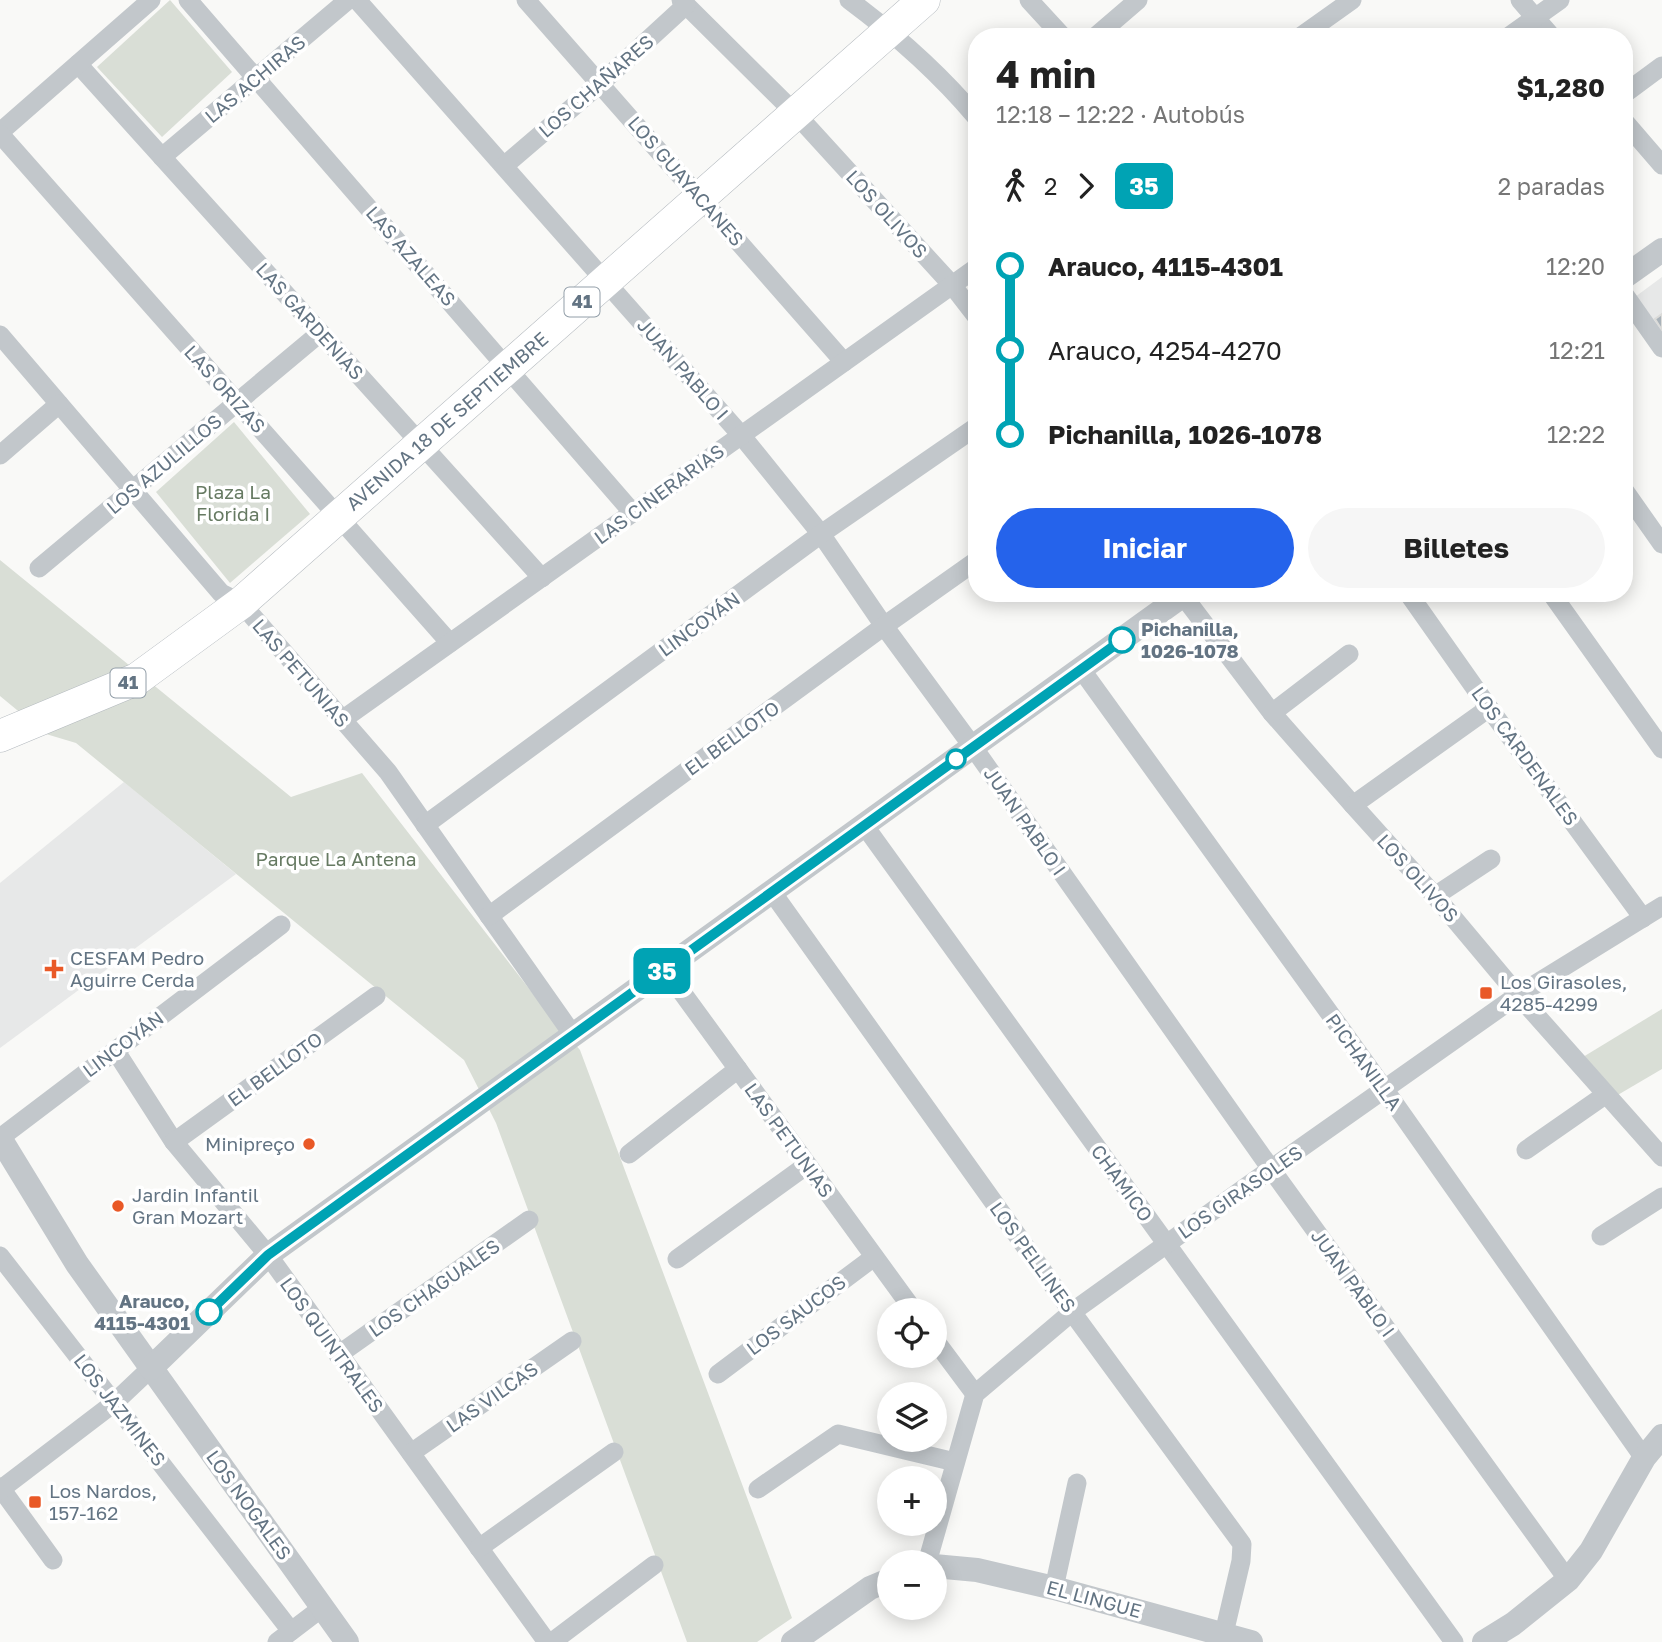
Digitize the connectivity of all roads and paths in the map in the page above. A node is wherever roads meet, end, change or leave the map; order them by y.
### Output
1 (151, 0) edge
2 (188, 0) edge
3 (348, 0) edge
4 (357, 0) edge
5 (526, 0) edge
6 (849, 0) edge
7 (924, 0) edge
8 (1029, 0) edge
9 (1138, 0) edge
10 (1352, 0) edge
11 (1520, 0) edge
12 (1560, 0) edge
13 (684, 3) edge
14 (1535, 18) junction
15 (1055, 28) edge
16 (1105, 28) edge
17 (1313, 28) edge
18 (1521, 28) edge
19 (1544, 28) edge
20 (889, 30) junction
21 (78, 64) junction
22 (1662, 66) edge
23 (256, 77) junction
24 (601, 83) junction
25 (1633, 87) edge
26 (968, 108) edge
27 (795, 113) junction
28 (1633, 131) edge
29 (0, 133) edge
30 (162, 157) junction
31 (1662, 165) edge
32 (504, 166) junction
33 (700, 198) junction
34 (1662, 250) edge
35 (1633, 271) edge
36 (968, 274) edge
37 (605, 281) junction
38 (952, 285) junction
39 (968, 306) edge
40 (1633, 307) edge
41 (320, 332) junction
42 (0, 335) edge
43 (1662, 348) edge
44 (844, 362) junction
45 (507, 368) junction
46 (237, 402) junction
47 (59, 404) junction
48 (968, 433) edge
49 (741, 435) junction
50 (421, 444) junction
51 (0, 455) edge
52 (132, 490) junction
53 (1633, 503) edge
54 (632, 513) junction
55 (338, 517) junction
56 (821, 534) junction
57 (1662, 544) edge
58 (968, 567) edge
59 (39, 568) dead end
60 (542, 578) junction
61 (1172, 602) edge
62 (1189, 602) edge
63 (1414, 602) edge
64 (1558, 602) edge
65 (240, 603) junction
66 (884, 626) junction
67 (450, 643) junction
68 (1349, 654) dead end
69 (1081, 669) junction
70 (1489, 708) junction
71 (1272, 713) junction
72 (342, 720) junction
73 (0, 736) edge
74 (972, 747) junction
75 (1662, 749) edge
76 (1353, 805) junction
77 (425, 825) junction
78 (864, 825) junction
79 (1491, 859) dead end
80 (772, 892) junction
81 (1435, 896) junction
82 (1662, 907) edge
83 (489, 916) junction
84 (1643, 918) junction
85 (281, 925) dead end
86 (665, 969) junction
87 (1518, 995) junction
88 (376, 996) dead end
89 (573, 1035) junction
90 (115, 1050) junction
91 (738, 1069) junction
92 (1385, 1090) junction
93 (1605, 1095) junction
94 (0, 1138) edge
95 (174, 1142) junction
96 (1527, 1150) dead end
97 (629, 1153) dead end
98 (1662, 1157) edge
99 (807, 1165) junction
100 (1271, 1169) junction
101 (1662, 1197) edge
102 (529, 1220) dead end
103 (1601, 1236) dead end
104 (1167, 1244) junction
105 (268, 1255) junction
106 (0, 1256) edge
107 (874, 1257) junction
108 (677, 1259) dead end
109 (904, 1298) edge
110 (1072, 1312) junction
111 (572, 1341) dead end
112 (338, 1355) junction
113 (947, 1356) edge
114 (150, 1368) junction
115 (718, 1374) dead end
116 (975, 1394) junction
117 (114, 1403) junction
118 (1662, 1436) edge
119 (614, 1452) dead end
120 (411, 1453) junction
121 (1644, 1458) junction
122 (956, 1462) junction
123 (1077, 1483) dead end
124 (0, 1489) edge
125 (758, 1489) dead end
126 (479, 1548) junction
127 (931, 1550) edge
128 (53, 1560) dead end
129 (654, 1564) dead end
130 (947, 1567) edge
131 (1568, 1580) junction
132 (877, 1585) edge
133 (1054, 1588) junction
134 (323, 1607) junction
135 (820, 1633) edge
136 (284, 1637) edge
137 (1223, 1639) edge
138 (347, 1642) edge
139 (550, 1642) edge
140 (793, 1642) edge
141 (1251, 1642) edge
142 (1454, 1642) edge
143 (1483, 1642) edge

1 - 21 street
2 - 23 street, LAS AZALEAS
3 - 23 street, LAS ACHIRAS
4 - 32 street, JUAN PABLO I
5 - 24 street, LOS GUAYACANES
6 - 20 street
7 - 20 main road, AVENIDA 18 DE SEPTIEMBRE / 41
8 - 15 street
9 - 16 street
10 - 17 street
11 - 14 street
12 - 14 street
13 - 24 street, LOS CHAÑARES
13 - 27 street, LOS OLIVOS
14 - 18 street
14 - 19 street
20 - 26 street
20 - 27 main road, AVENIDA 18 DE SEPTIEMBRE / 41
21 - 29 street
21 - 30 street, LAS GARDENIAS
22 - 25 street
23 - 30 street, LAS ACHIRAS
23 - 45 street, LAS AZALEAS
24 - 32 street, LOS CHAÑARES
24 - 33 street, LOS GUAYACANES
27 - 33 main road, AVENIDA 18 DE SEPTIEMBRE / 41
27 - 38 street, LOS OLIVOS
28 - 31 street
29 - 46 street, LAS ORIZAS
30 - 41 street, LAS GARDENIAS
32 - 37 street, JUAN PABLO I
33 - 37 main road, AVENIDA 18 DE SEPTIEMBRE / 41
33 - 44 street, LOS GUAYACANES
34 - 35 street
36 - 38 street, LAS CINERARIAS
37 - 45 main road, AVENIDA 18 DE SEPTIEMBRE / 41
37 - 49 street, JUAN PABLO I
38 - 39 street, LOS OLIVOS
38 - 44 street, LAS CINERARIAS
40 - 43 street
41 - 46 street, LOS AZULILLOS
41 - 50 street, LAS GARDENIAS
42 - 47 street, LAS PETUNIAS
44 - 49 street, LAS CINERARIAS
45 - 50 main road, AVENIDA 18 DE SEPTIEMBRE / 41
45 - 54 street, LAS AZALEAS
46 - 52 street, LOS AZULILLOS
46 - 55 street, LAS ORIZAS
47 - 51 street
47 - 52 street, LAS PETUNIAS
48 - 56 street, LINCOYÁN
49 - 54 street, LAS CINERARIAS
49 - 56 street, JUAN PABLO I
50 - 55 main road, AVENIDA 18 DE SEPTIEMBRE / 41
50 - 60 street, LAS GARDENIAS
52 - 59 street, LOS AZULILLOS
52 - 65 street, LAS PETUNIAS
53 - 57 street
54 - 60 street, LAS CINERARIAS
55 - 65 main road, AVENIDA 18 DE SEPTIEMBRE / 41
55 - 67 street, LAS ORIZAS
56 - 66 street, JUAN PABLO I
56 - 77 street, LINCOYÁN
58 - 66 street, EL BELLOTO
60 - 67 street, LAS CINERARIAS
61 - 69 street
62 - 71 street, LOS OLIVOS
63 - 70 street, LOS CARDENALES
64 - 75 street
65 - 72 street, LAS PETUNIAS
65 - 73 main road, AVENIDA 18 DE SEPTIEMBRE / 41
66 - 74 street, JUAN PABLO I
66 - 83 street, EL BELLOTO
67 - 72 street, LAS CINERARIAS
68 - 71 street
69 - 74 street
69 - 92 street, PICHANILLA
70 - 76 street
70 - 84 street, LOS CARDENALES
71 - 76 street, LOS OLIVOS
72 - 77 street, LAS PETUNIAS
74 - 78 street
74 - 100 street, JUAN PABLO I
76 - 81 street, LOS OLIVOS
77 - 83 street, LAS PETUNIAS
78 - 80 street
78 - 104 street, CHAMICO
79 - 81 street
80 - 86 street
80 - 110 street, LOS PELLINES
81 - 87 street, LOS OLIVOS
82 - 84 street, LOS GIRASOLES
83 - 89 street, LAS PETUNIAS
84 - 87 street, LOS GIRASOLES
85 - 90 street, LINCOYÁN
86 - 89 street
86 - 91 street, LAS PETUNIAS
87 - 92 street, LOS GIRASOLES
87 - 93 street, LOS OLIVOS
88 - 95 street, EL BELLOTO
89 - 105 street
90 - 94 street, LINCOYÁN
90 - 95 street, LOS QUINTRALES
91 - 97 street
91 - 99 street, LAS PETUNIAS
92 - 100 street, LOS GIRASOLES
92 - 121 street, PICHANILLA
93 - 96 street
93 - 98 street, LOS OLIVOS
94 - 114 street, LOS NOGALES
95 - 105 street, LOS QUINTRALES
99 - 107 street, LAS PETUNIAS
99 - 108 street
100 - 104 street, LOS GIRASOLES
100 - 131 street, JUAN PABLO I
101 - 103 street
102 - 112 street, LOS CHAGUALES
104 - 110 street, LOS GIRASOLES
104 - 142 street, CHAMICO
105 - 112 street, LOS QUINTRALES
105 - 114 street
106 - 117 street, LOS JAZMINES
107 - 109 street, LAS PETUNIAS
107 - 115 street, LOS SAUCOS
110 - 116 street, LOS GIRASOLES
110 - 137 street, LOS PELLINES
111 - 120 street, LAS VILCAS
112 - 120 street, LOS QUINTRALES
113 - 116 street
114 - 117 street
114 - 134 street, LOS NOGALES
116 - 122 street
117 - 124 street
117 - 136 street, LOS JAZMINES
118 - 121 street
119 - 126 street
120 - 126 street, LOS QUINTRALES
121 - 131 street
122 - 125 street
122 - 127 street
123 - 133 street
124 - 128 street
126 - 139 street, LOS QUINTRALES
129 - 139 street
130 - 133 street, EL LINGUE
131 - 143 street
132 - 135 street
133 - 137 street, EL LINGUE
134 - 136 street
134 - 138 street, LOS NOGALES
135 - 140 street
137 - 141 street, EL LINGUE

